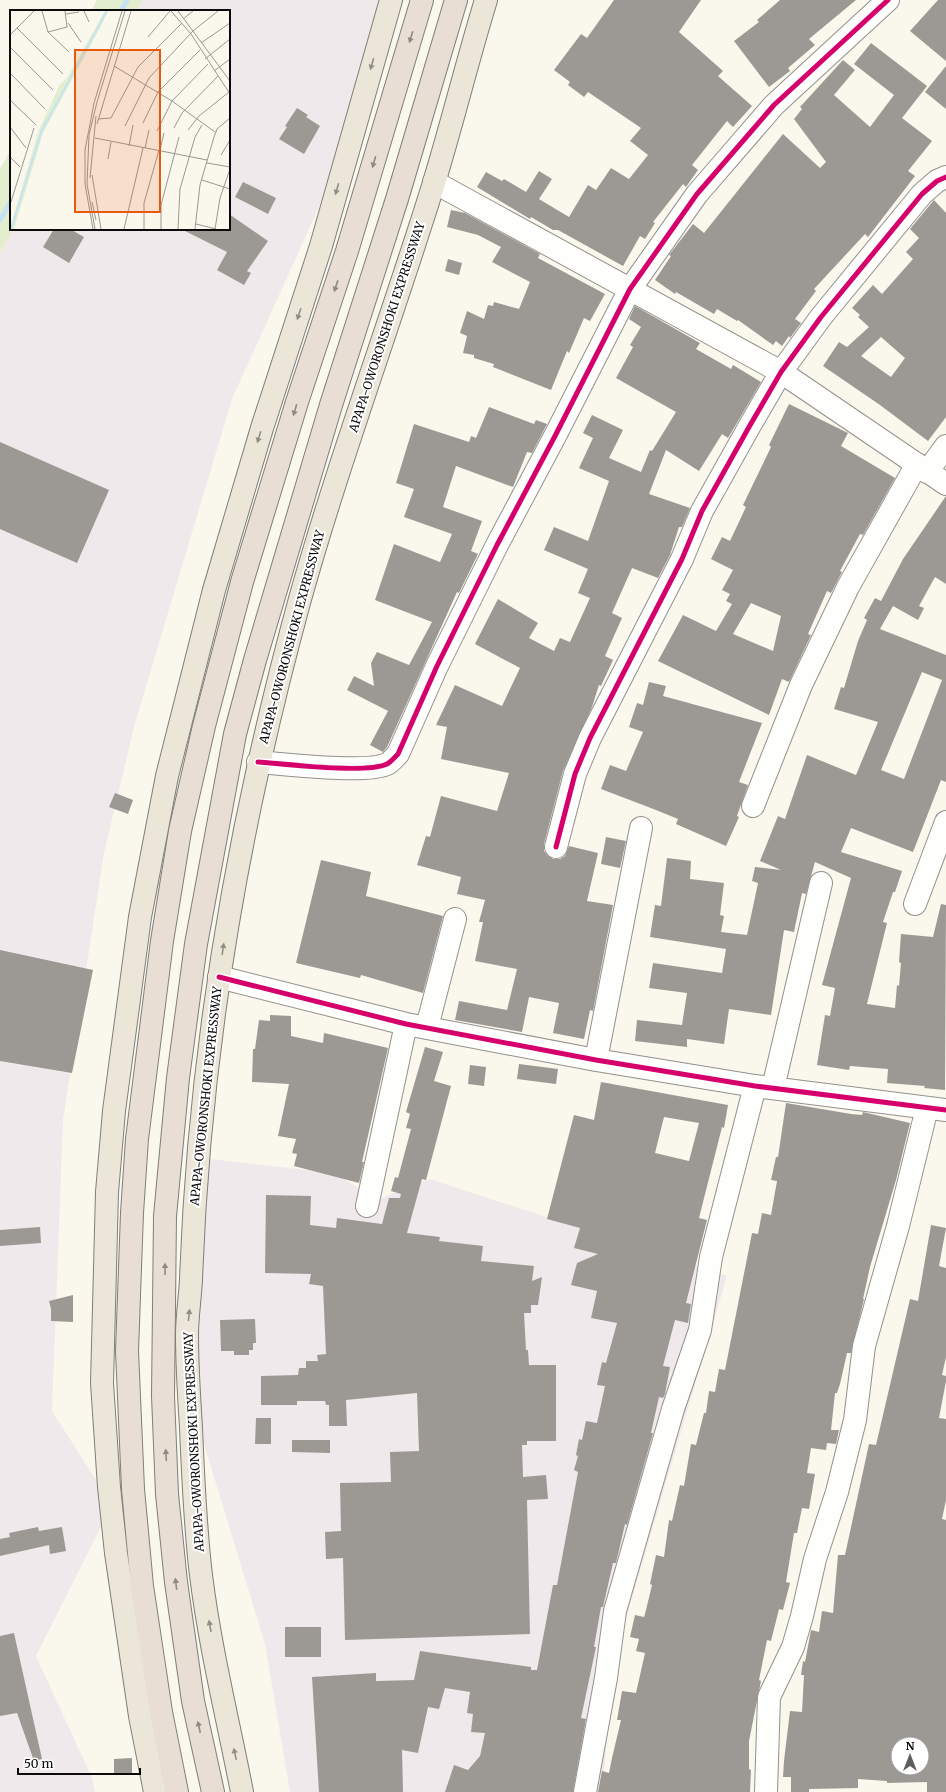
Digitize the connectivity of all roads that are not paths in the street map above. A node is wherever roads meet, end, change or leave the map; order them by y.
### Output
1 (391, 0) edge
2 (422, 0) edge
3 (456, 0) edge
4 (486, 0) edge
5 (888, 0) edge
6 (946, 177) edge
7 (434, 182) junction
8 (630, 289) junction
9 (781, 372) junction
10 (946, 446) edge
11 (922, 468) junction
12 (946, 484) edge
13 (258, 762) junction
14 (754, 806) dead end
15 (946, 822) edge
16 (641, 828) dead end
17 (556, 847) dead end
18 (821, 883) dead end
19 (915, 904) dead end
20 (455, 919) dead end
21 (219, 977) junction
22 (406, 1024) junction
23 (427, 1028) junction
24 (596, 1060) junction
25 (764, 1087) junction
26 (941, 1107) edge
27 (367, 1206) dead end
28 (161, 1712) junction
29 (140, 1716) junction
30 (155, 1792) edge
31 (177, 1792) edge
32 (213, 1792) edge
33 (242, 1792) edge
34 (585, 1792) edge
35 (766, 1792) edge

1 -> 29 main road
2 -> 28 highway
32 -> 3 highway, APAPA-OWORONSHOKI EXPRESSWAY
4 - 7 main road, APAPA-OWORONSHOKI EXPRESSWAY
5 - 8 street
6 - 9 street
7 - 8 street
7 - 13 main road, APAPA-OWORONSHOKI EXPRESSWAY
8 - 9 street
8 - 13 street
9 - 11 street
9 - 17 street
10 - 11 street
11 - 12 street
11 - 14 street
21 -> 13 main road, APAPA-OWORONSHOKI EXPRESSWAY
15 - 19 street
16 - 24 street
18 - 25 street
20 - 23 street
21 - 22 street
33 -> 21 main road, APAPA-OWORONSHOKI EXPRESSWAY
22 - 23 street
22 - 27 street
23 - 24 street
24 - 25 street
25 - 26 street
25 - 34 street
26 - 35 street
28 - 29 street
28 - 31 highway
29 - 30 main road

